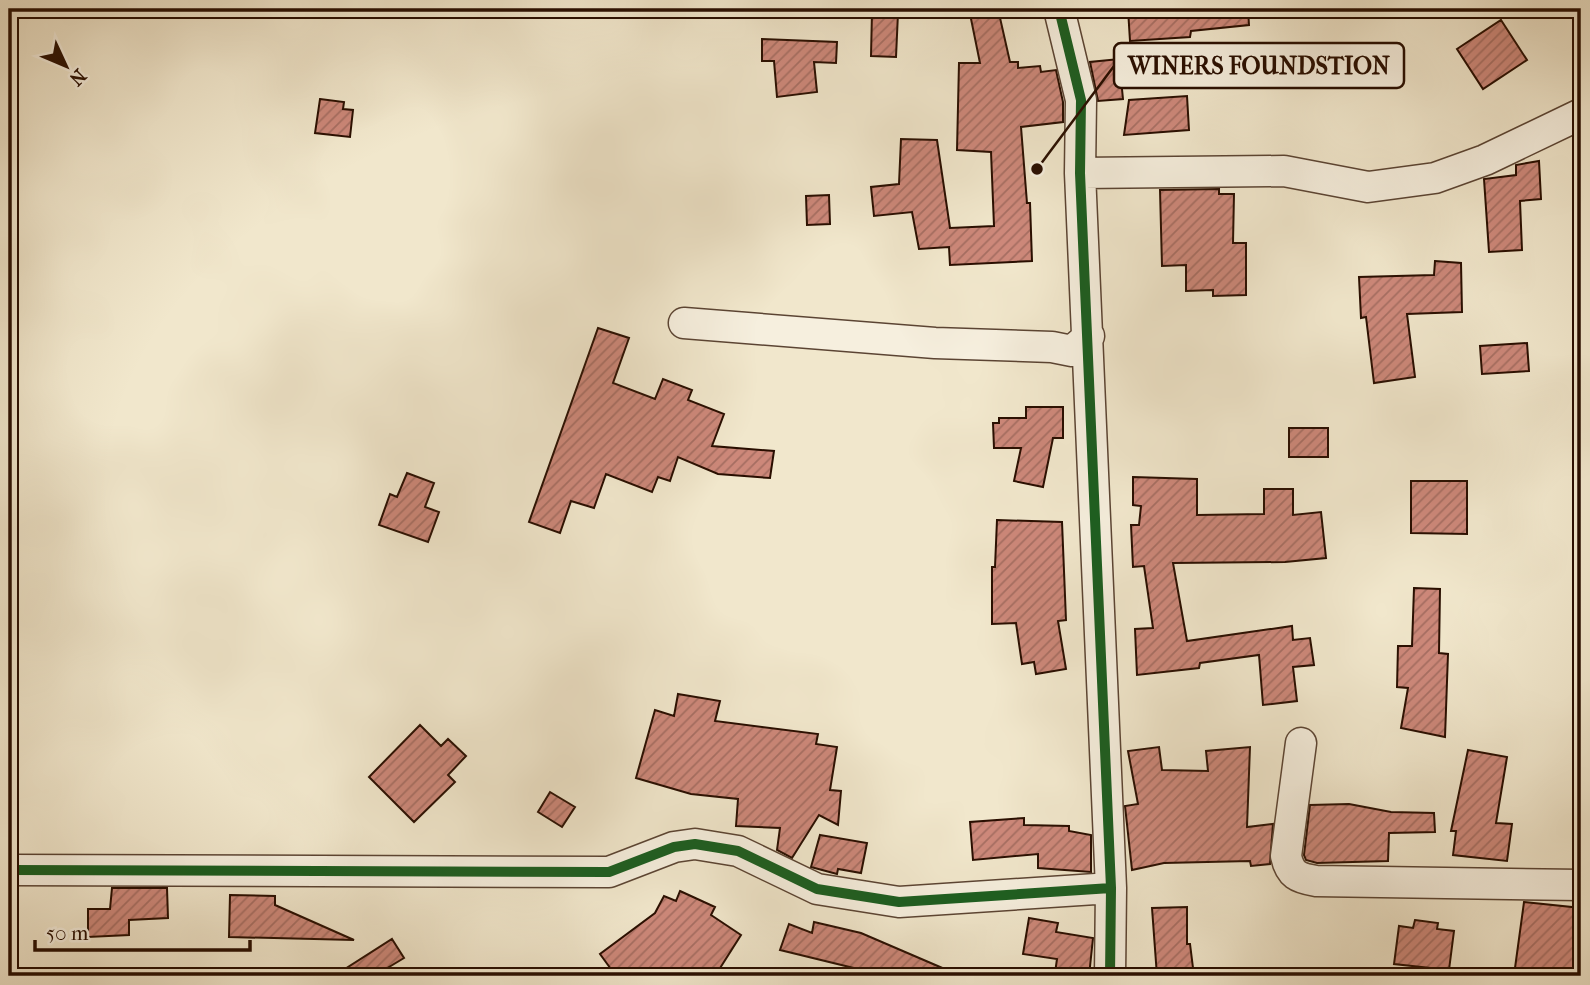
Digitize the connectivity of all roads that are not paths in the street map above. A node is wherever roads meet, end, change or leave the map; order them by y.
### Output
1 (1059, 9) edge
2 (1581, 114) edge
3 (1080, 173) junction
4 (684, 323) dead end
5 (1089, 336) junction
6 (1301, 743) dead end
7 (9, 870) edge
8 (1581, 885) edge
9 (1111, 888) junction
10 (1110, 976) edge

1 - 3 street
2 - 3 street
3 - 5 street
4 - 5 street
5 - 9 street
6 - 8 street
7 - 9 street
9 - 10 street

